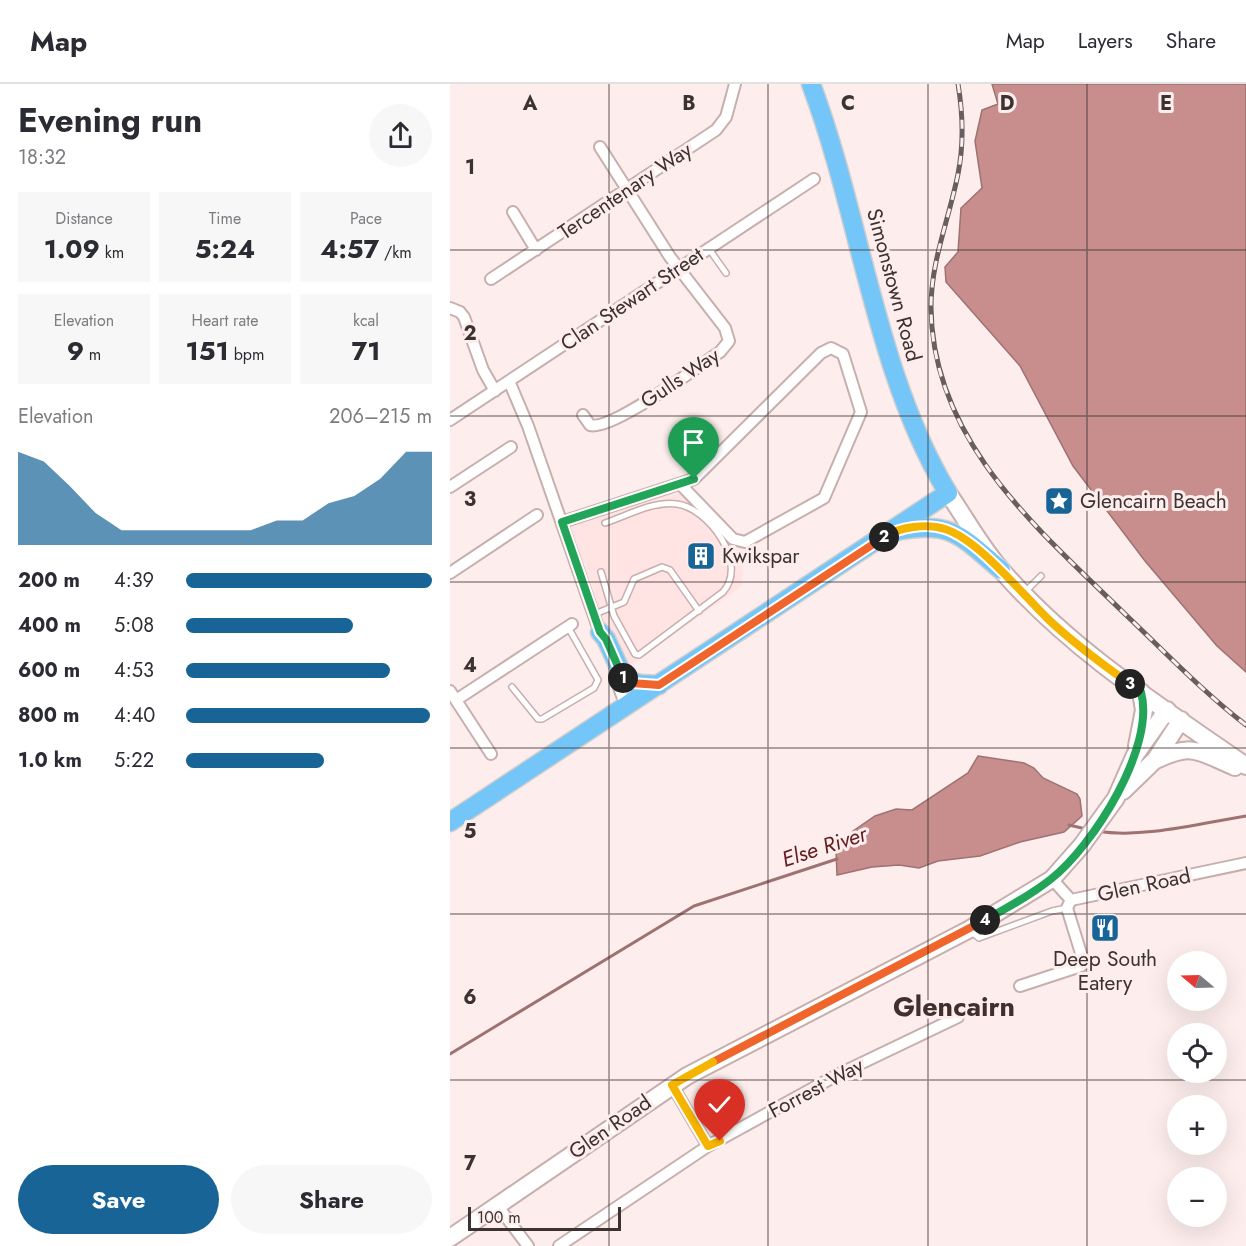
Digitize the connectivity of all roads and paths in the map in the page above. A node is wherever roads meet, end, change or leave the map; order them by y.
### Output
1 (735, 84) edge
2 (811, 84) edge
3 (600, 147) dead end
4 (814, 179) dead end
5 (627, 191) junction
6 (513, 212) dead end
7 (708, 248) junction
8 (536, 250) junction
9 (678, 268) junction
10 (726, 273) dead end
11 (491, 279) dead end
12 (450, 308) edge
13 (509, 381) junction
14 (495, 392) junction
15 (583, 415) dead end
16 (450, 420) edge
17 (511, 447) dead end
18 (681, 485) junction
19 (450, 487) edge
20 (948, 493) junction
21 (537, 514) dead end
22 (562, 522) junction
23 (605, 523) dead end
24 (891, 532) junction
25 (736, 540) junction
26 (730, 554) junction
27 (1001, 570) junction
28 (450, 573) edge
29 (601, 573) dead end
30 (1041, 576) dead end
31 (1023, 594) junction
32 (611, 607) junction
33 (699, 611) junction
34 (595, 614) junction
35 (570, 626) joint
36 (600, 632) junction
37 (659, 685) junction
38 (512, 687) dead end
39 (1141, 692) junction
40 (453, 696) edge
41 (626, 707) junction
42 (1167, 710) junction
43 (1180, 720) junction
44 (491, 754) dead end
45 (1135, 755) junction
46 (1155, 760) junction
47 (1246, 766) edge
48 (1246, 771) edge
49 (1116, 798) junction
50 (450, 822) edge
51 (1246, 863) edge
52 (1052, 879) junction
53 (1069, 904) junction
54 (970, 929) junction
55 (1020, 986) dead end
56 (958, 1017) dead end
57 (672, 1085) junction
58 (708, 1146) junction
59 (497, 1205) junction
60 (450, 1238) edge
61 (528, 1246) edge
62 (559, 1246) edge

1 - 5 street, Tercentenary Way
2 - 20 main road, Simonstown Road
3 - 5 street
4 - 7 street, Clan Stewart Street
5 - 8 street, Tercentenary Way
5 - 9 street
6 - 8 street
7 - 9 street, Clan Stewart Street
7 - 10 lane
8 - 11 street, Tercentenary Way
9 - 13 street, Clan Stewart Street
9 - 15 street, Gulls Way
12 - 14 street
13 - 14 street, Clan Stewart Street
13 - 22 street
14 - 16 street, Clan Stewart Street
17 - 19 street
18 - 22 street
18 - 25 street
18 - 25 street
20 - 24 main road
20 - 27 street
21 - 28 street
22 - 34 street
23 - 26 lane
24 - 27 main road
24 - 37 main road
25 - 26 lane
26 - 33 lane
27 - 31 street
29 - 32 lane
30 - 31 lane
31 - 39 street
32 - 33 lane
32 - 33 lane
32 - 34 lane
34 - 36 street
35 - 38 lane
35 - 40 street
36 - 37 main road
36 - 41 street
37 - 41 main road
39 - 42 street
39 - 45 street
40 - 44 street
41 - 50 main road
42 - 43 street
42 - 45 street, Glen Road
43 - 46 street, Glen Road
43 - 47 street
45 - 49 street, Glen Road
46 - 48 street
46 - 49 street, Glen Road
49 - 52 street, Glen Road
51 - 53 street, Glen Road
52 - 53 street, Glen Road
52 - 54 street, Glen Road
53 - 54 lane, Glen Road
53 - 55 street
54 - 57 street, Glen Road
56 - 58 street, Forrest Way
57 - 58 street
57 - 59 street, Glen Road
58 - 62 street, Forrest Way
59 - 60 street, Glen Road
59 - 61 street

